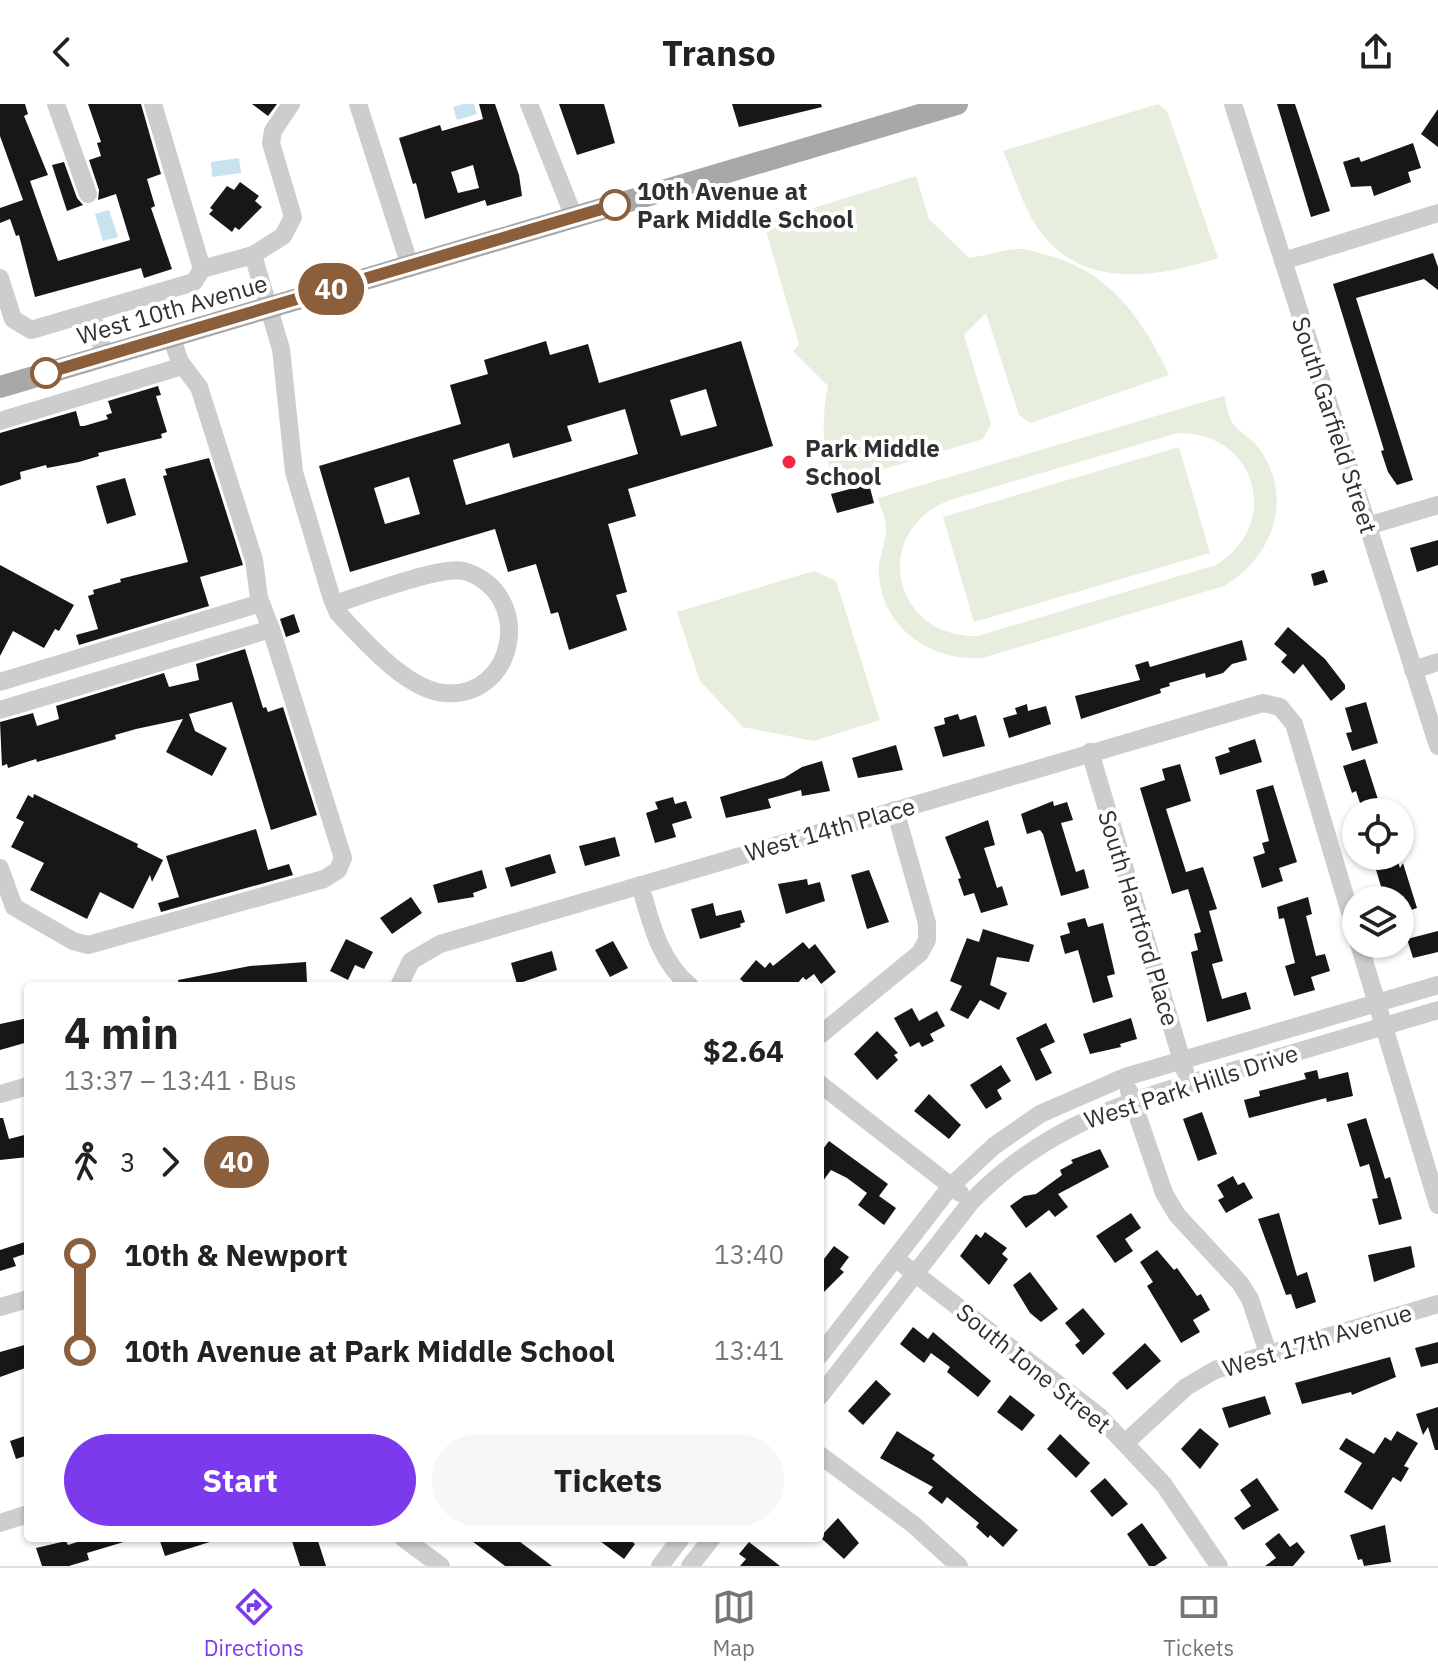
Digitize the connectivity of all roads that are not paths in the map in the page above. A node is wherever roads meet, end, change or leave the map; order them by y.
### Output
1 (56, 104) edge
2 (153, 104) edge
3 (291, 104) edge
4 (359, 104) edge
5 (529, 104) edge
6 (957, 104) edge
7 (1233, 104) edge
8 (88, 194) dead end
9 (1438, 213) edge
10 (574, 217) junction
11 (253, 255) junction
12 (1283, 261) junction
13 (410, 266) junction
14 (202, 269) junction
15 (0, 278) edge
16 (270, 307) junction
17 (92, 315) junction
18 (171, 336) junction
19 (105, 356) junction
20 (183, 366) junction
21 (0, 387) edge
22 (0, 421) edge
23 (1438, 505) edge
24 (1367, 526) junction
25 (261, 603) junction
26 (335, 604) junction
27 (271, 629) junction
28 (1438, 662) edge
29 (1413, 670) junction
30 (0, 682) edge
31 (0, 710) edge
32 (1438, 746) edge
33 (1090, 752) junction
34 (895, 810) junction
35 (0, 868) edge
36 (640, 885) junction
37 (1342, 886) edge
38 (3, 890) edge
39 (1363, 958) edge
40 (401, 982) edge
41 (685, 982) edge
42 (1438, 985) edge
43 (1377, 1003) junction
44 (1438, 1010) edge
45 (1384, 1026) junction
46 (824, 1031) edge
47 (1181, 1060) junction
48 (1125, 1077) junction
49 (1188, 1084) junction
50 (24, 1087) edge
51 (824, 1087) edge
52 (0, 1094) edge
53 (1132, 1101) junction
54 (951, 1186) junction
55 (971, 1202) junction
56 (1438, 1205) edge
57 (895, 1259) junction
58 (914, 1272) junction
59 (24, 1300) edge
60 (1438, 1304) edge
61 (0, 1307) edge
62 (824, 1345) edge
63 (824, 1348) edge
64 (1268, 1353) junction
65 (847, 1361) junction
66 (824, 1391) edge
67 (1125, 1443) junction
68 (824, 1458) edge
69 (24, 1515) edge
70 (0, 1523) edge
71 (406, 1542) edge
72 (678, 1542) edge
73 (709, 1542) edge
74 (418, 1559) edge
75 (441, 1566) edge
76 (660, 1566) edge
77 (690, 1566) edge
78 (959, 1566) edge
79 (1219, 1566) edge

1 - 8 street
2 - 14 street
3 - 11 street
4 - 13 street
5 - 10 street
6 - 10 main road, West 10th Avenue
7 - 12 street, South Garfield Street
9 - 12 street
10 - 13 main road, West 10th Avenue
11 - 14 street
11 - 16 street
12 - 24 street, South Garfield Street
13 - 16 main road, West 10th Avenue
14 - 17 street
15 - 17 street
16 - 18 main road, West 10th Avenue
16 - 26 street
17 - 19 street
18 - 19 main road, West 10th Avenue
18 - 20 street
19 - 21 main road, West 10th Avenue
20 - 22 street
20 - 25 street
23 - 24 street
24 - 29 street, South Garfield Street
25 - 27 street
25 - 30 street
26 - 26 street
27 - 31 street
27 - 38 street
28 - 29 street
29 - 32 street, South Garfield Street
33 - 34 street, West 14th Place
33 - 37 street, West 14th Place
33 - 47 street, South Hartford Place
34 - 36 street, West 14th Place
34 - 46 street
35 - 38 street
36 - 40 street, West 14th Place
36 - 41 street
39 - 43 street
42 - 43 street, West Park Hills Drive
43 - 45 street
43 - 47 street, West Park Hills Drive
44 - 45 street, West Park Hills Drive
45 - 49 street, West Park Hills Drive
45 - 56 street
47 - 48 street, West Park Hills Drive
47 - 49 street, South Hartford Place
48 - 53 street
48 - 54 street, West Park Hills Drive
49 - 53 street, West Park Hills Drive
50 - 52 street
51 - 54 street
53 - 55 street, West Park Hills Drive
53 - 64 street
54 - 55 street
54 - 57 street, West Park Hills Drive
55 - 58 street, West Park Hills Drive
57 - 58 street, South Ione Street
57 - 62 street, West Park Hills Drive
58 - 65 street, West Park Hills Drive
58 - 67 street, South Ione Street
59 - 61 street
60 - 64 street, West 17th Avenue
63 - 65 street
64 - 67 street, West 17th Avenue
65 - 66 street, West Park Hills Drive
67 - 79 street, South Ione Street
68 - 78 street
69 - 70 street
71 - 74 street
72 - 76 street
73 - 77 street
74 - 75 street

